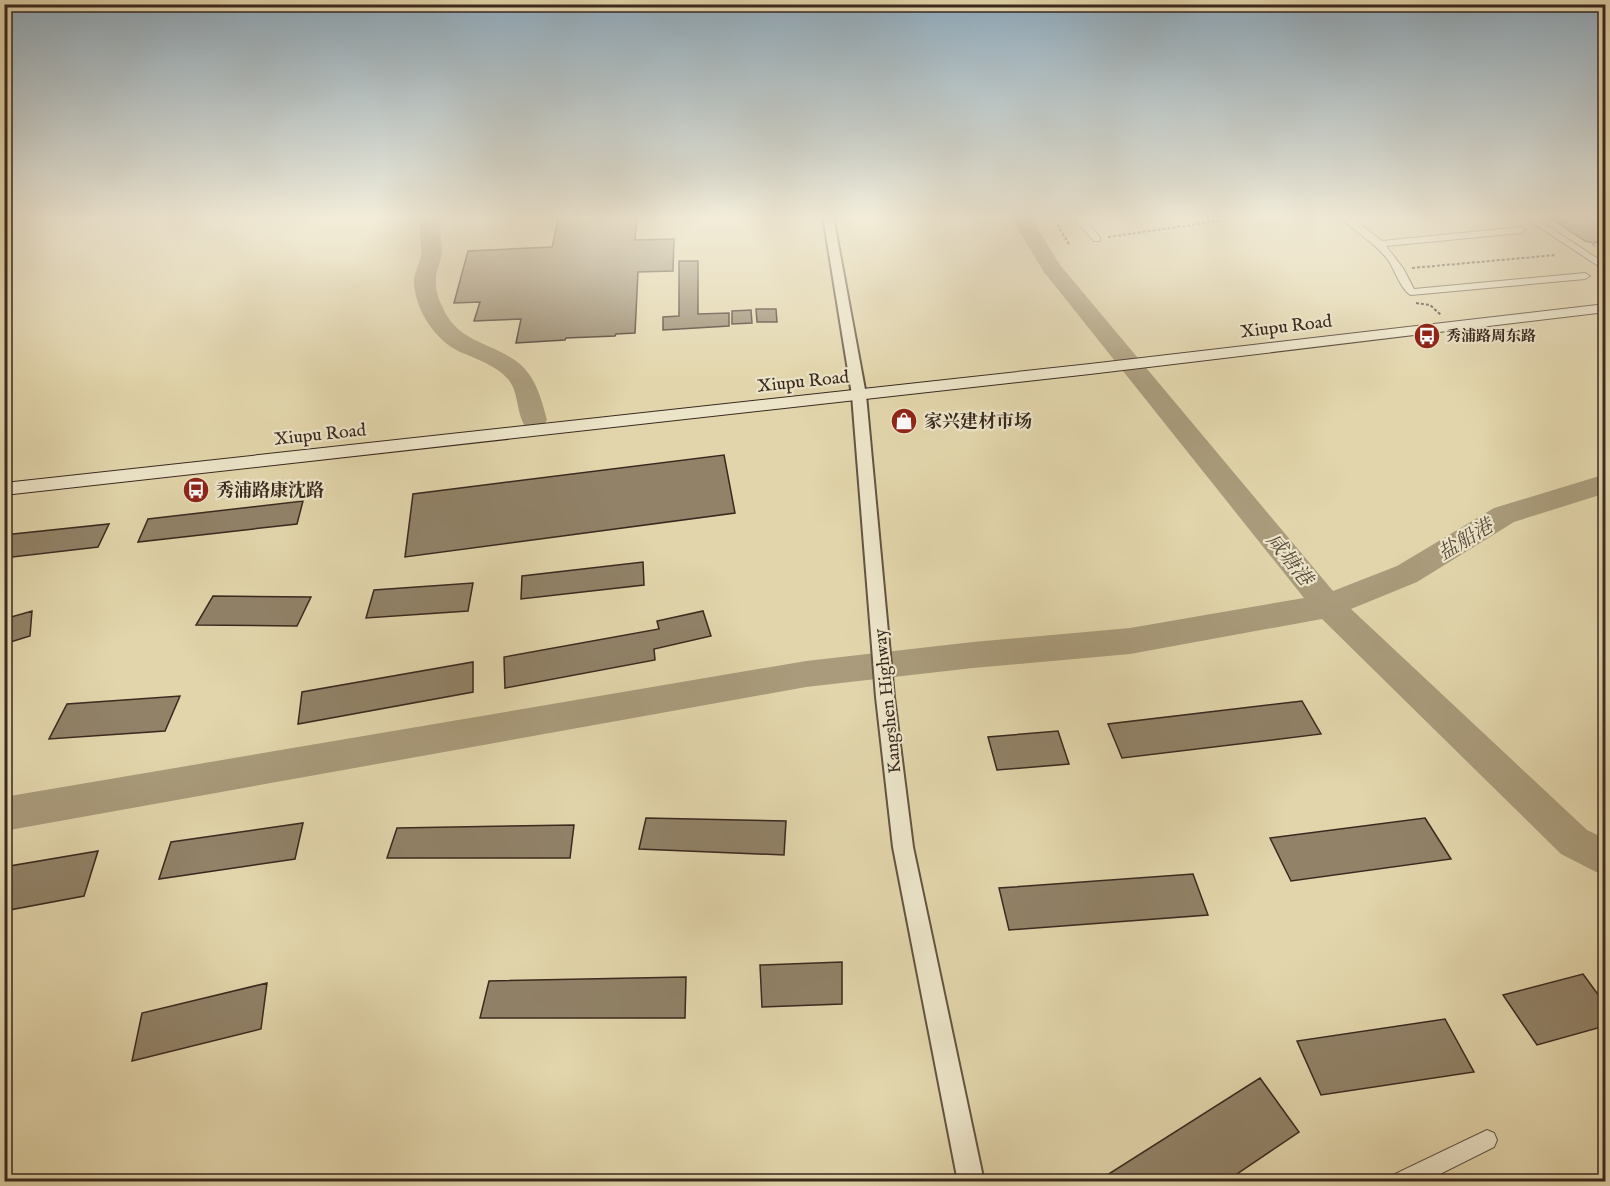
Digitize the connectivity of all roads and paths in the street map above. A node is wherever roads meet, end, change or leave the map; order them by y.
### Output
1 (838, 271) edge
2 (1402, 271) edge
3 (1586, 276) dead end
4 (1411, 292) junction
5 (1605, 308) edge
6 (1453, 326) junction
7 (859, 395) junction
8 (4, 489) edge
9 (1487, 1140) dead end
10 (972, 1182) edge
11 (1400, 1182) edge

1 - 7 street, Kangshen Highway
2 - 4 street
3 - 4 street
4 - 6 path
5 - 6 main road, Xiupu Road
6 - 7 main road, Xiupu Road
7 - 8 main road, Xiupu Road
7 - 10 street, Kangshen Highway
9 - 11 street

